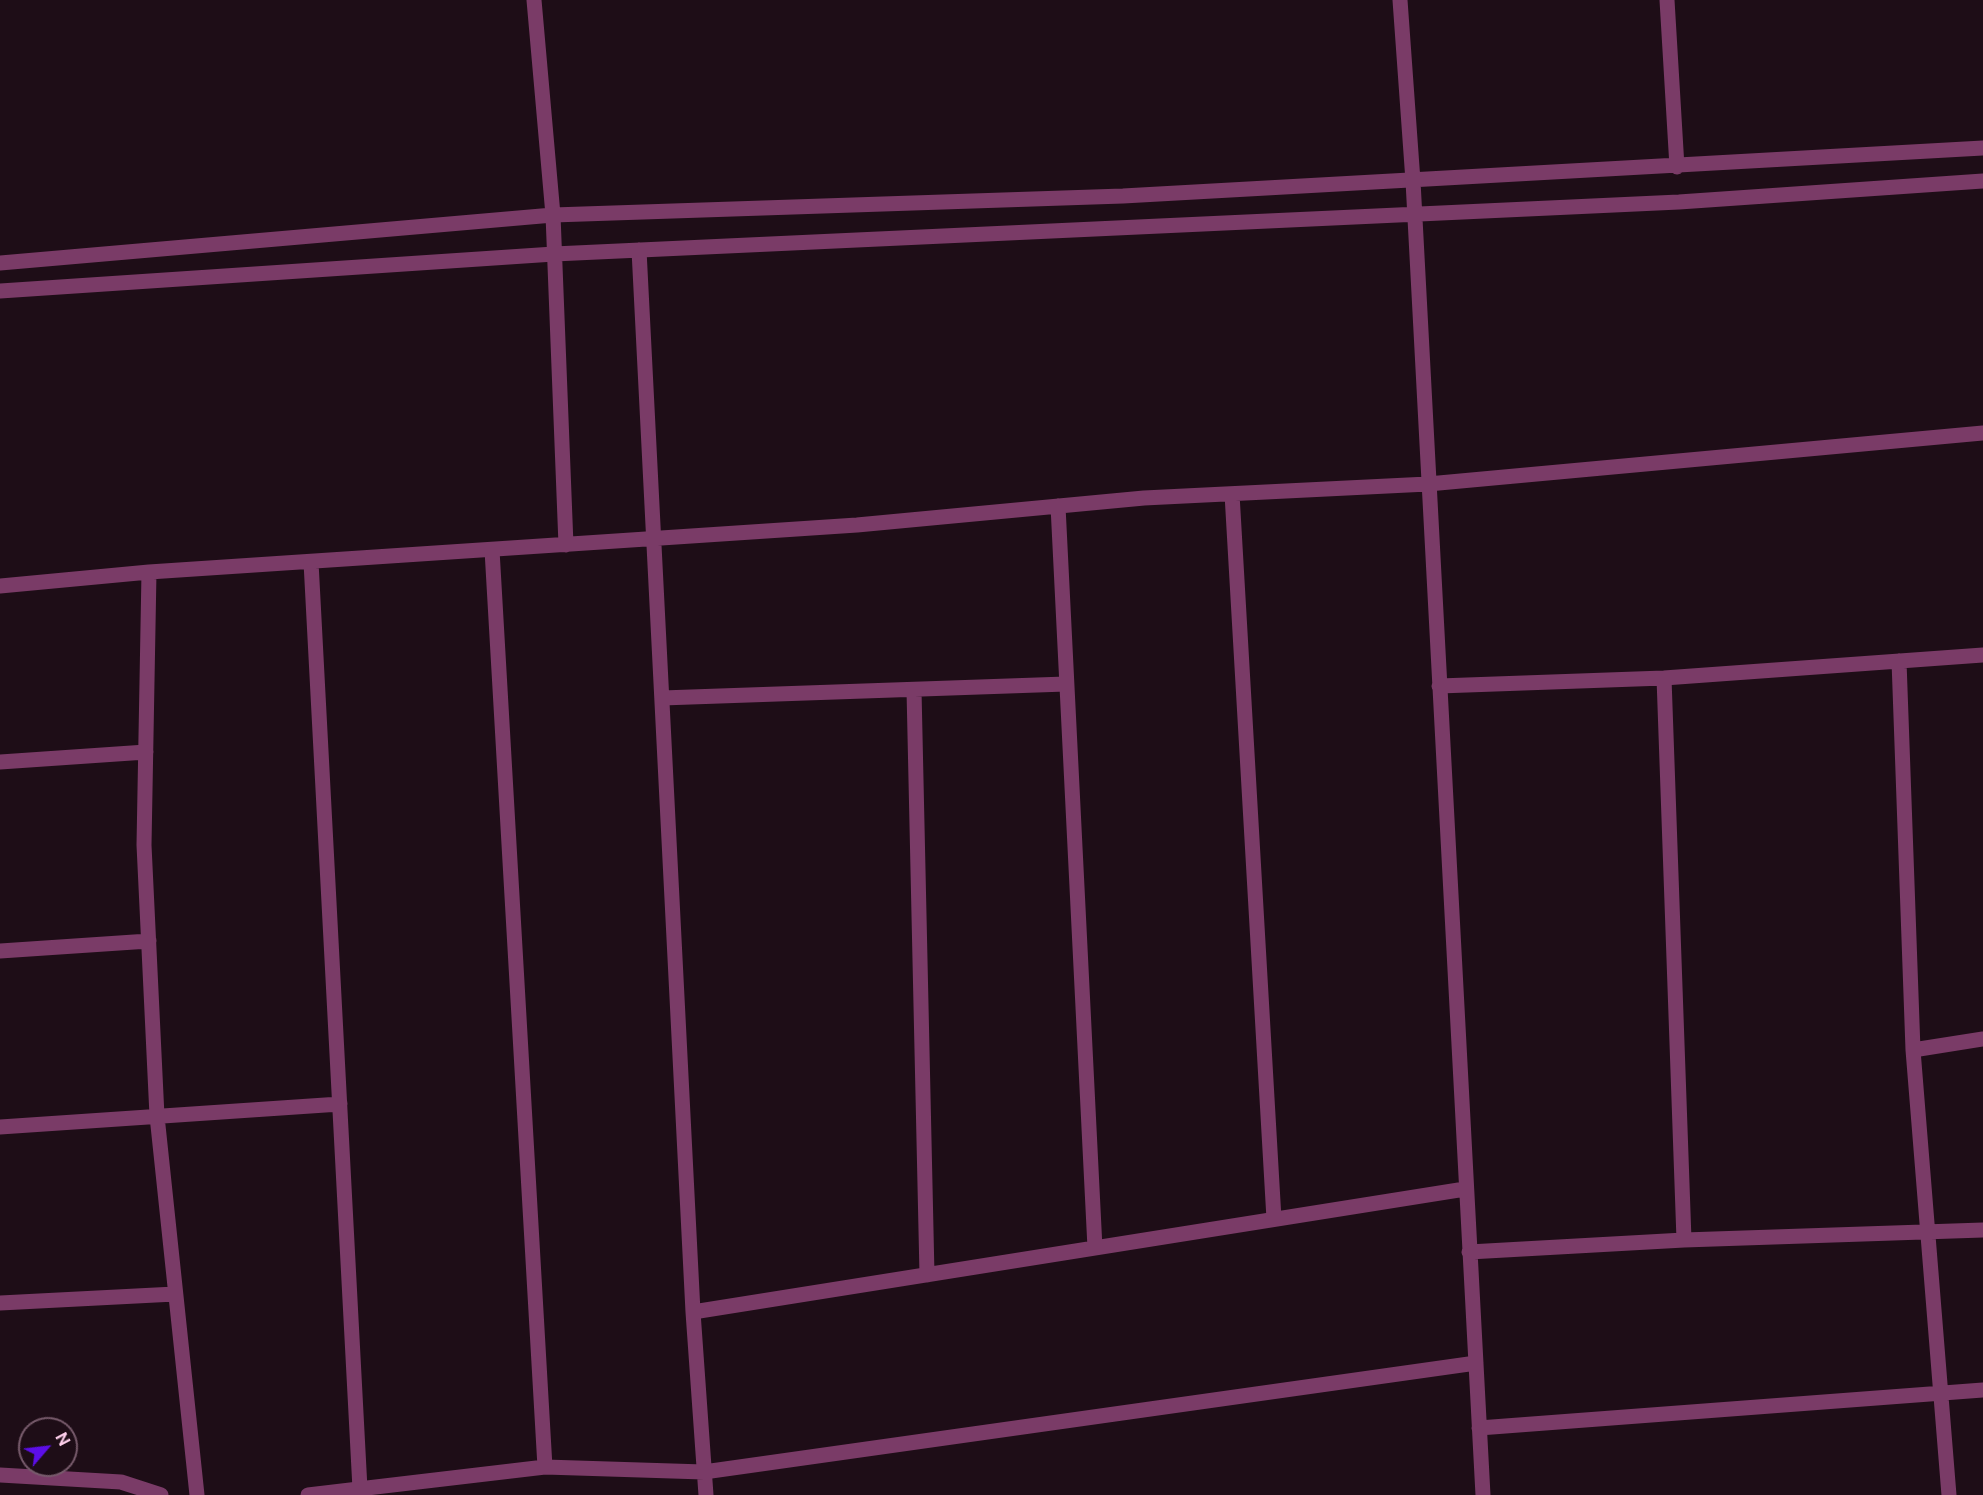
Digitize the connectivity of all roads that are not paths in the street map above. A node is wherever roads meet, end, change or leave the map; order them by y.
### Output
1 (534, 0) edge
2 (1400, 0) edge
3 (1666, 0) edge
4 (1983, 148) edge
5 (1677, 167) junction
6 (1983, 180) edge
7 (1413, 181) junction
8 (1414, 212) junction
9 (553, 215) junction
10 (639, 250) junction
11 (554, 254) junction
12 (0, 262) edge
13 (0, 291) edge
14 (1983, 433) edge
15 (1428, 484) junction
16 (1232, 494) junction
17 (1058, 506) junction
18 (654, 539) junction
19 (566, 545) junction
20 (492, 550) junction
21 (311, 562) junction
22 (149, 572) junction
23 (0, 586) edge
24 (1983, 655) edge
25 (1899, 661) junction
26 (1664, 678) junction
27 (1066, 684) junction
28 (1439, 686) junction
29 (914, 690) junction
30 (662, 698) junction
31 (146, 752) junction
32 (0, 762) edge
33 (149, 941) junction
34 (0, 951) edge
35 (1983, 1039) edge
36 (1913, 1050) junction
37 (340, 1104) junction
38 (157, 1116) junction
39 (0, 1127) edge
40 (1465, 1188) junction
41 (1274, 1219) junction
42 (1983, 1230) edge
43 (1928, 1232) junction
44 (1684, 1240) junction
45 (1095, 1248) junction
46 (1469, 1252) junction
47 (927, 1275) junction
48 (175, 1294) junction
49 (0, 1304) edge
50 (693, 1312) junction
51 (1476, 1363) junction
52 (1983, 1390) edge
53 (1941, 1393) junction
54 (1479, 1428) junction
55 (545, 1467) junction
56 (704, 1472) junction
57 (0, 1475) edge
58 (360, 1489) junction
59 (162, 1495) edge
60 (197, 1495) edge
61 (308, 1495) edge
62 (706, 1495) edge
63 (1483, 1495) edge
64 (1949, 1495) edge

1 - 9 street
2 - 7 street
3 - 5 street
4 - 5 street
5 - 7 street
6 - 8 street
7 - 8 street
7 - 9 street
8 - 10 street
8 - 15 street
9 - 11 street
9 - 12 street
10 - 11 street
10 - 18 street
11 - 13 street
11 - 19 street
14 - 15 street
15 - 16 street
15 - 28 street
16 - 17 street
16 - 41 street
17 - 18 street
17 - 27 street
18 - 19 street
18 - 30 street
19 - 20 street
20 - 21 street
20 - 55 street
21 - 22 street
21 - 37 street
22 - 23 street
22 - 31 street
24 - 25 street
25 - 26 street
25 - 36 street
26 - 28 street
26 - 44 street
27 - 29 street
27 - 45 street
28 - 40 street
29 - 30 street
29 - 47 street
30 - 50 street
31 - 32 street
31 - 33 street
33 - 34 street
33 - 38 street
35 - 36 street
36 - 43 street
37 - 38 street
37 - 58 street
38 - 39 street
38 - 48 street
40 - 41 street
40 - 46 street
41 - 45 street
42 - 43 street
43 - 44 street
43 - 53 street
44 - 46 street
45 - 47 street
46 - 51 street
47 - 50 street
48 - 49 street
48 - 60 street
50 - 56 street
51 - 54 street
51 - 56 street
52 - 53 street
53 - 54 street
53 - 64 street
54 - 63 street
55 - 56 street
55 - 58 street
56 - 62 street
57 - 59 street
58 - 61 street

